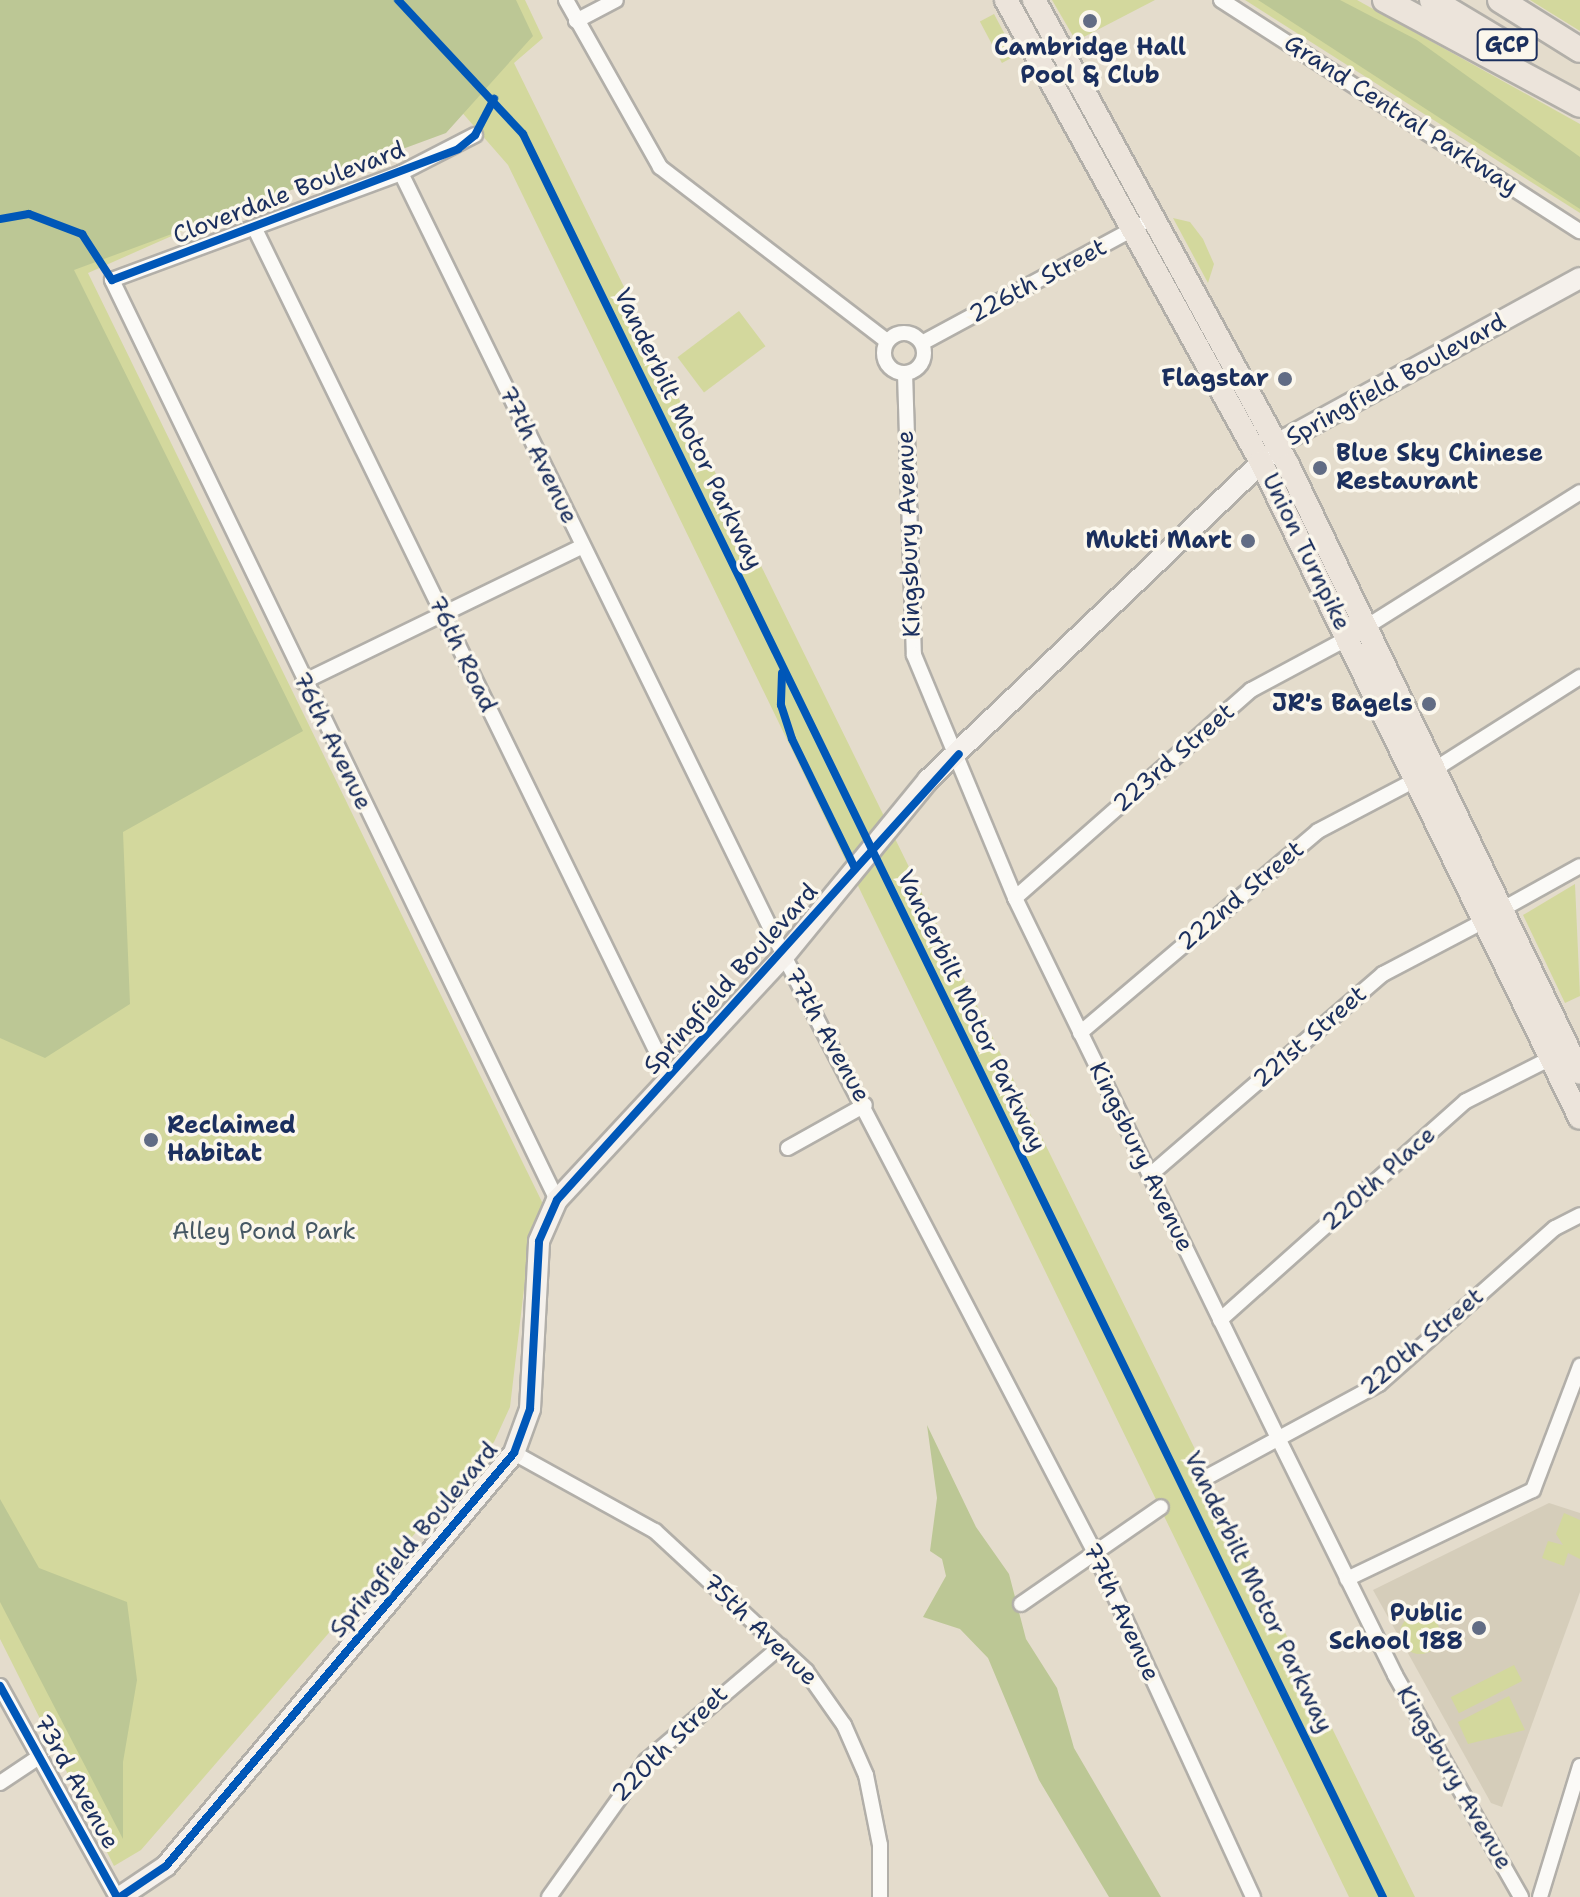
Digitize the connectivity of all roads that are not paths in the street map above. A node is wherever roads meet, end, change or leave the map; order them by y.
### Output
1 (566, 0) edge
2 (616, 0) edge
3 (1006, 0) edge
4 (1034, 0) edge
5 (1221, 0) edge
6 (1385, 0) edge
7 (1432, 0) edge
8 (1500, 0) edge
9 (576, 21) junction
10 (1580, 50) edge
11 (1580, 91) edge
12 (1580, 105) edge
13 (475, 135) dead end
14 (401, 173) junction
15 (1153, 218) junction
16 (255, 229) junction
17 (1132, 230) junction
18 (1580, 231) edge
19 (1580, 278) edge
20 (112, 280) joint
21 (887, 341) junction
22 (922, 343) junction
23 (905, 373) junction
24 (1278, 447) junction
25 (1261, 462) junction
26 (1580, 492) edge
27 (583, 546) junction
28 (443, 614) junction
29 (1357, 632) junction
30 (1580, 677) edge
31 (303, 682) junction
32 (959, 754) junction
33 (1435, 769) junction
34 (1415, 780) junction
35 (1580, 866) edge
36 (1015, 898) junction
37 (1493, 916) junction
38 (784, 956) junction
39 (1080, 1033) junction
40 (1551, 1058) junction
41 (1580, 1073) edge
42 (670, 1079) junction
43 (865, 1105) junction
44 (1580, 1118) edge
45 (788, 1148) dead end
46 (1150, 1175) junction
47 (557, 1200) junction
48 (1579, 1217) edge
49 (1220, 1320) junction
50 (1580, 1366) edge
51 (1279, 1440) junction
52 (514, 1453) junction
53 (1209, 1476) dead end
54 (1161, 1507) dead end
55 (1093, 1549) junction
56 (1347, 1579) junction
57 (1021, 1604) dead end
58 (781, 1646) junction
59 (0, 1686) edge
60 (39, 1757) junction
61 (1580, 1766) edge
62 (0, 1783) edge
63 (119, 1897) edge
64 (549, 1897) edge
65 (880, 1897) edge
66 (1253, 1897) edge
67 (1521, 1897) edge
68 (1540, 1897) edge

1 - 9 street
2 - 9 street
3 - 17 main road, Union Turnpike
4 - 15 main road, Union Turnpike
5 - 18 street, Grand Central Parkway
6 - 12 highway
7 - 11 highway, GCP
8 - 10 highway, GCP
9 - 21 street
13 - 14 street, Cloverdale Boulevard
14 - 16 street, Cloverdale Boulevard
14 - 27 street, 77th Avenue
15 - 17 street, 226th Street
15 - 24 main road, Union Turnpike
16 - 20 street, Cloverdale Boulevard
16 - 28 street, 76th Road
17 - 22 street, 226th Street
17 - 25 main road, Union Turnpike
19 - 24 main road, Springfield Boulevard
20 - 31 street, 76th Avenue
21 - 22 street
21 - 23 street
22 - 23 street
23 - 32 street, Kingsbury Avenue
24 - 25 main road, Springfield Boulevard
24 - 29 main road, Union Turnpike
25 - 29 main road, Union Turnpike
25 - 32 main road, Springfield Boulevard
26 - 29 street, 223rd Street
27 - 28 street
27 - 38 street, 77th Avenue
28 - 31 street
28 - 42 street, 76th Road
29 - 33 main road, Union Turnpike
29 - 34 main road, Union Turnpike
29 - 36 street, 223rd Street
30 - 33 street
31 - 47 street, 76th Avenue
32 - 36 street, Kingsbury Avenue
32 - 38 main road, Springfield Boulevard
33 - 37 main road, Union Turnpike
34 - 37 main road, Union Turnpike
34 - 39 street, 222nd Street
35 - 37 street, 221st Street
36 - 39 street, Kingsbury Avenue
37 - 40 main road, Union Turnpike
37 - 41 main road, Union Turnpike
37 - 46 street, 221st Street
38 - 42 main road, Springfield Boulevard
38 - 43 street, 77th Avenue
39 - 46 street, Kingsbury Avenue
40 - 44 main road, Union Turnpike
40 - 49 street, 220th Place
42 - 47 main road, Springfield Boulevard
43 - 45 street
43 - 55 street, 77th Avenue
46 - 49 street, Kingsbury Avenue
47 - 52 main road, Springfield Boulevard
48 - 51 street, 220th Street
49 - 51 street, Kingsbury Avenue
50 - 56 street
51 - 53 street, 220th Street
51 - 56 street, Kingsbury Avenue
52 - 58 street, 75th Avenue
52 - 63 main road, Springfield Boulevard
54 - 55 street
55 - 57 street
55 - 66 street, 77th Avenue
56 - 67 street, Kingsbury Avenue
58 - 64 street, 220th Street
58 - 65 street, 75th Avenue
59 - 60 street, 73rd Avenue
60 - 62 street
60 - 63 street, 73rd Avenue
61 - 68 street

